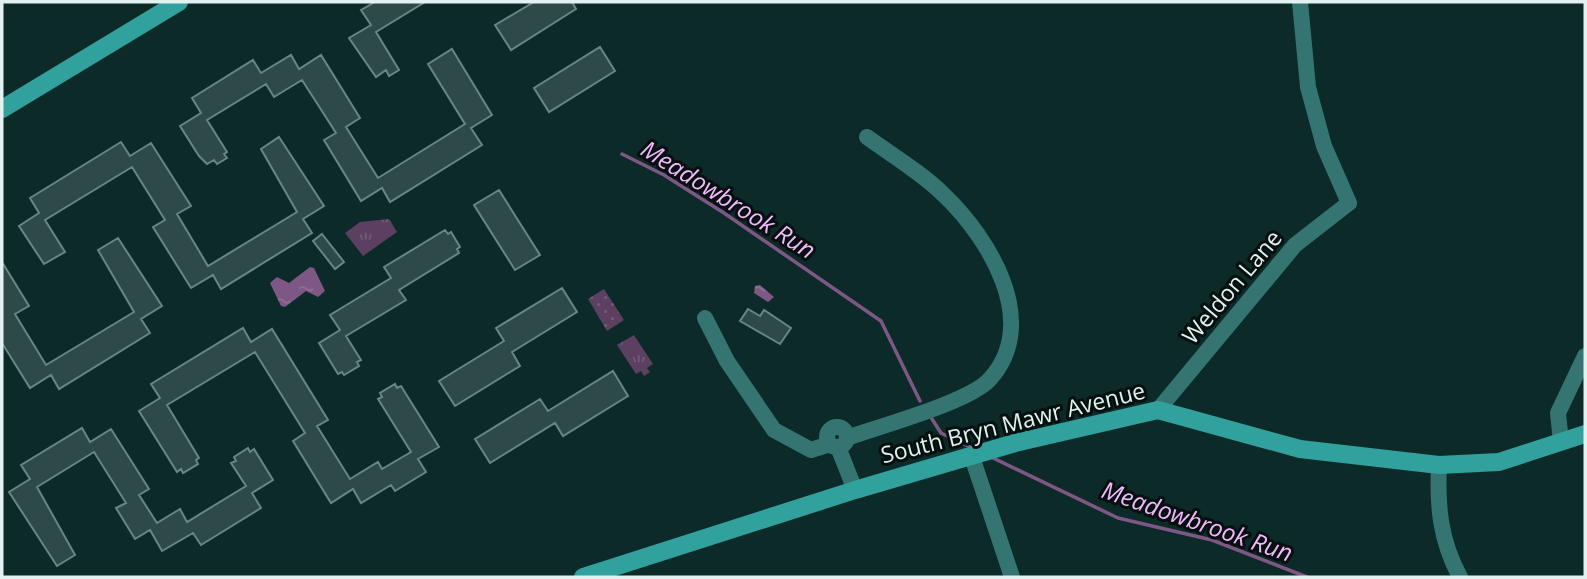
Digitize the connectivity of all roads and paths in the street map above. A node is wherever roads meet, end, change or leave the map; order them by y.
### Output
1 (179, 2) edge
2 (1300, 2) edge
3 (2, 109) edge
4 (867, 137) dead end
5 (705, 318) dead end
6 (1585, 356) edge
7 (1158, 410) junction
8 (1585, 434) edge
9 (1561, 442) junction
10 (838, 443) junction
11 (975, 456) junction
12 (1439, 465) junction
13 (855, 489) junction
14 (583, 577) edge
15 (1012, 577) edge
16 (1460, 577) edge

1 - 3 main road
2 - 7 street, Weldon Lane
4 - 10 street
5 - 10 street
6 - 9 street
7 - 11 main road, South Bryn Mawr Avenue
7 - 12 main road, South Bryn Mawr Avenue
8 - 9 main road, South Bryn Mawr Avenue
9 - 12 main road, South Bryn Mawr Avenue
10 - 13 street
11 - 13 main road, South Bryn Mawr Avenue
11 - 15 street
12 - 16 street
13 - 14 main road, South Bryn Mawr Avenue

